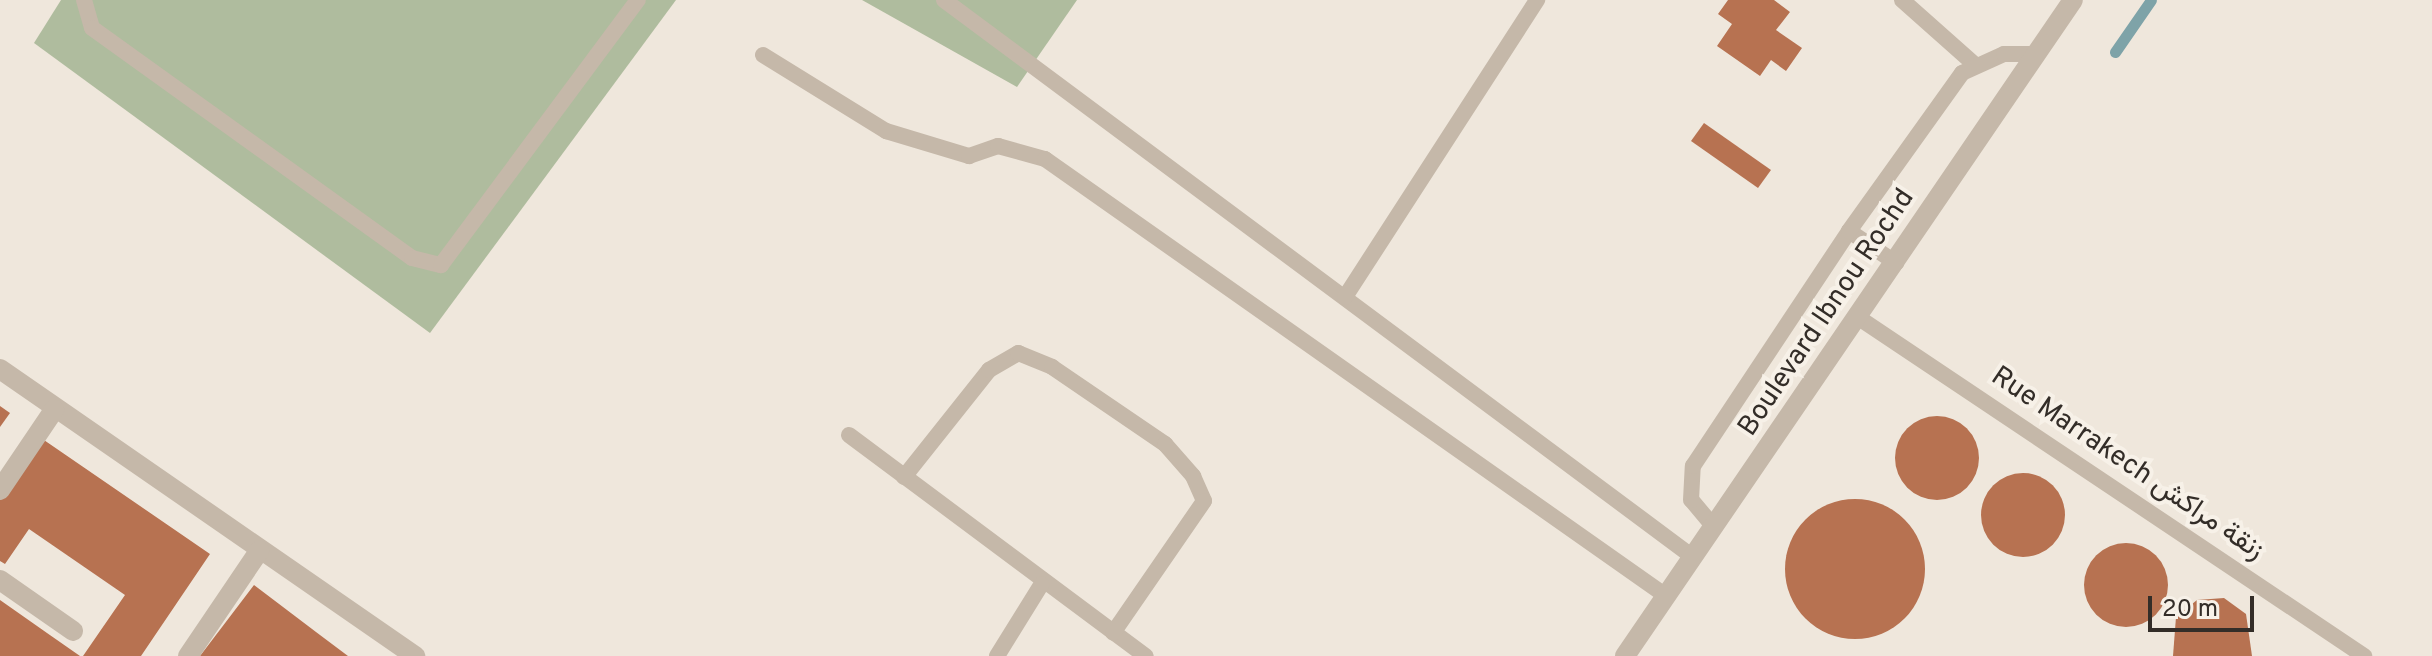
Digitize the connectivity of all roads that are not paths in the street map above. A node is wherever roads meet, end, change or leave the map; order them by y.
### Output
1 (84, 0) edge
2 (638, 0) edge
3 (944, 0) edge
4 (1537, 0) edge
5 (1902, 0) edge
6 (2073, 0) edge
7 (2037, 54) junction
8 (763, 55) dead end
9 (1974, 64) junction
10 (1849, 231) junction
11 (1896, 263) junction
12 (1345, 297) junction
13 (1859, 318) junction
14 (0, 369) edge
15 (54, 410) junction
16 (849, 435) dead end
17 (904, 477) junction
18 (0, 490) edge
19 (1714, 527) junction
20 (259, 551) junction
21 (1693, 557) junction
22 (0, 580) edge
23 (1041, 585) junction
24 (1666, 596) junction
25 (73, 631) dead end
26 (1113, 633) junction
27 (188, 656) edge
28 (415, 656) edge
29 (997, 656) edge
30 (1146, 656) edge
31 (1625, 656) edge
32 (2364, 656) edge

1 - 2 lane
3 - 12 lane
4 - 12 lane
5 - 9 lane
6 - 7 street, Boulevard Ibnou Rochd
7 - 9 lane
7 - 11 street, Boulevard Ibnou Rochd
8 - 24 lane
9 - 10 lane
10 - 11 lane
10 - 19 lane
11 - 13 street, Boulevard Ibnou Rochd
12 - 21 lane
13 - 19 street, Boulevard Ibnou Rochd
13 - 32 lane, Rue Marrakech زنقة مراكش
14 - 15 street
15 - 18 street
15 - 20 street
16 - 17 lane
17 - 23 lane
17 - 26 lane
19 - 21 street, Boulevard Ibnou Rochd
20 - 27 street
20 - 28 street
21 - 24 street, Boulevard Ibnou Rochd
22 - 25 street
23 - 26 lane
23 - 29 lane
24 - 31 street, Boulevard Ibnou Rochd
26 - 30 lane

